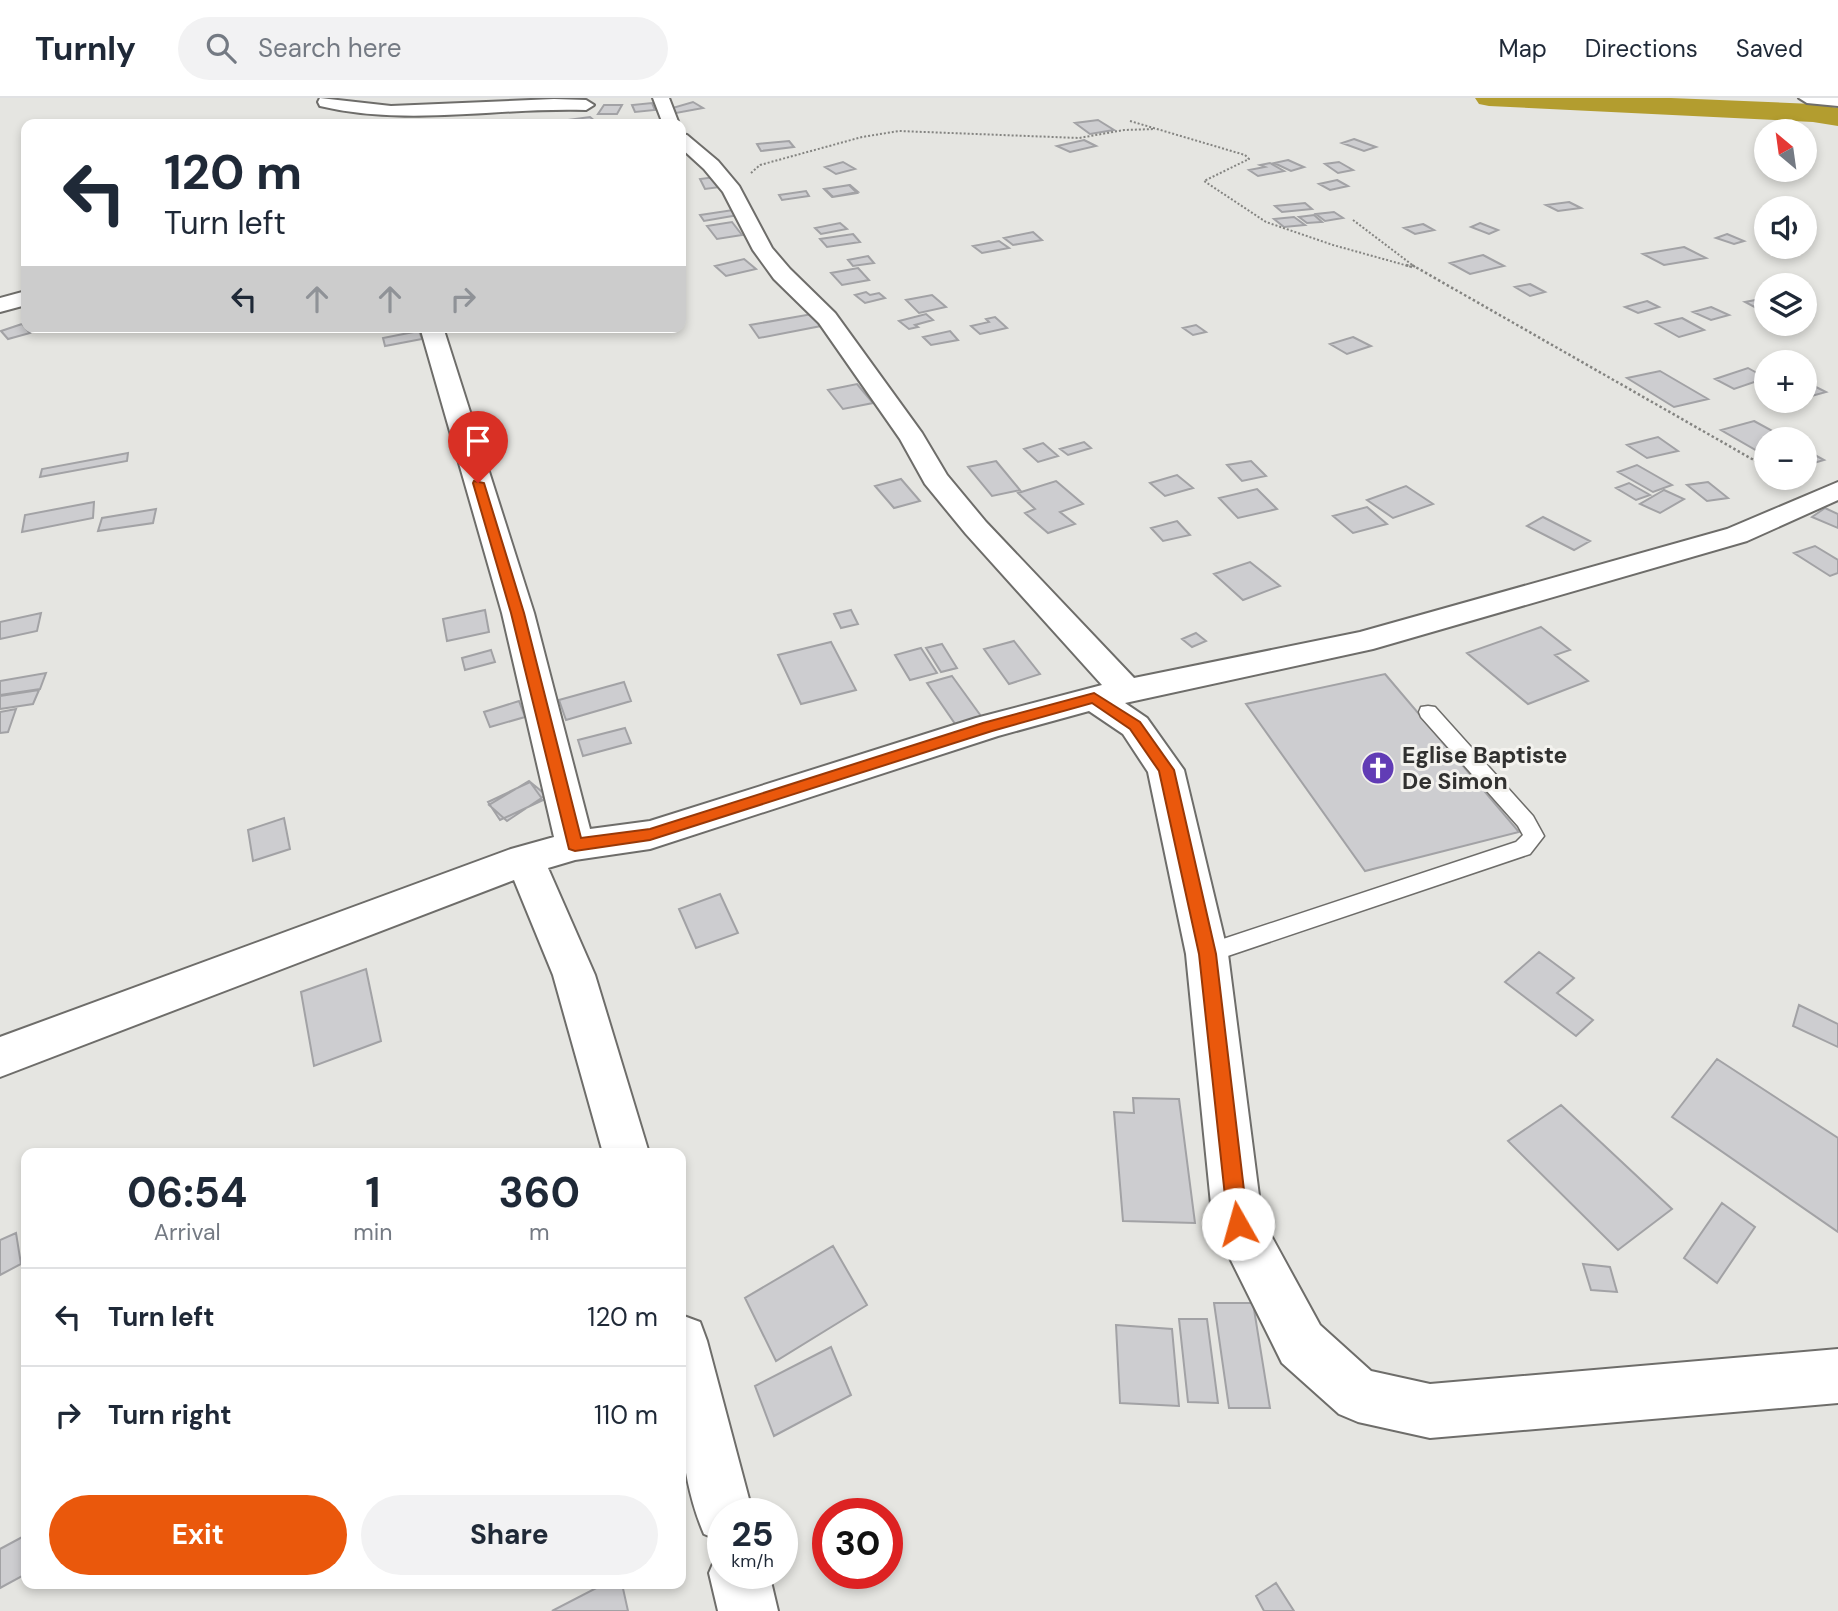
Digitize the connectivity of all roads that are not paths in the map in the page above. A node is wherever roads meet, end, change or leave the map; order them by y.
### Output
1 (661, 98) edge
2 (1807, 98) edge
3 (1838, 101) edge
4 (326, 102) dead end
5 (586, 106) edge
6 (669, 119) edge
7 (686, 143) edge
8 (21, 299) edge
9 (0, 305) edge
10 (433, 333) edge
11 (1838, 489) edge
12 (1110, 694) junction
13 (1428, 712) dead end
14 (575, 845) junction
15 (525, 860) junction
16 (1208, 954) junction
17 (0, 1057) edge
18 (625, 1148) edge
19 (686, 1361) edge
20 (1838, 1376) edge
21 (720, 1498) edge
22 (742, 1589) edge
23 (748, 1611) edge

1 - 6 street
2 - 3 street
4 - 5 street
7 - 12 street
8 - 9 street
10 - 14 street
11 - 12 street
12 - 14 street
12 - 16 street
13 - 16 lane
14 - 15 street
15 - 17 street
15 - 18 street
16 - 20 street
19 - 21 street
22 - 23 street

